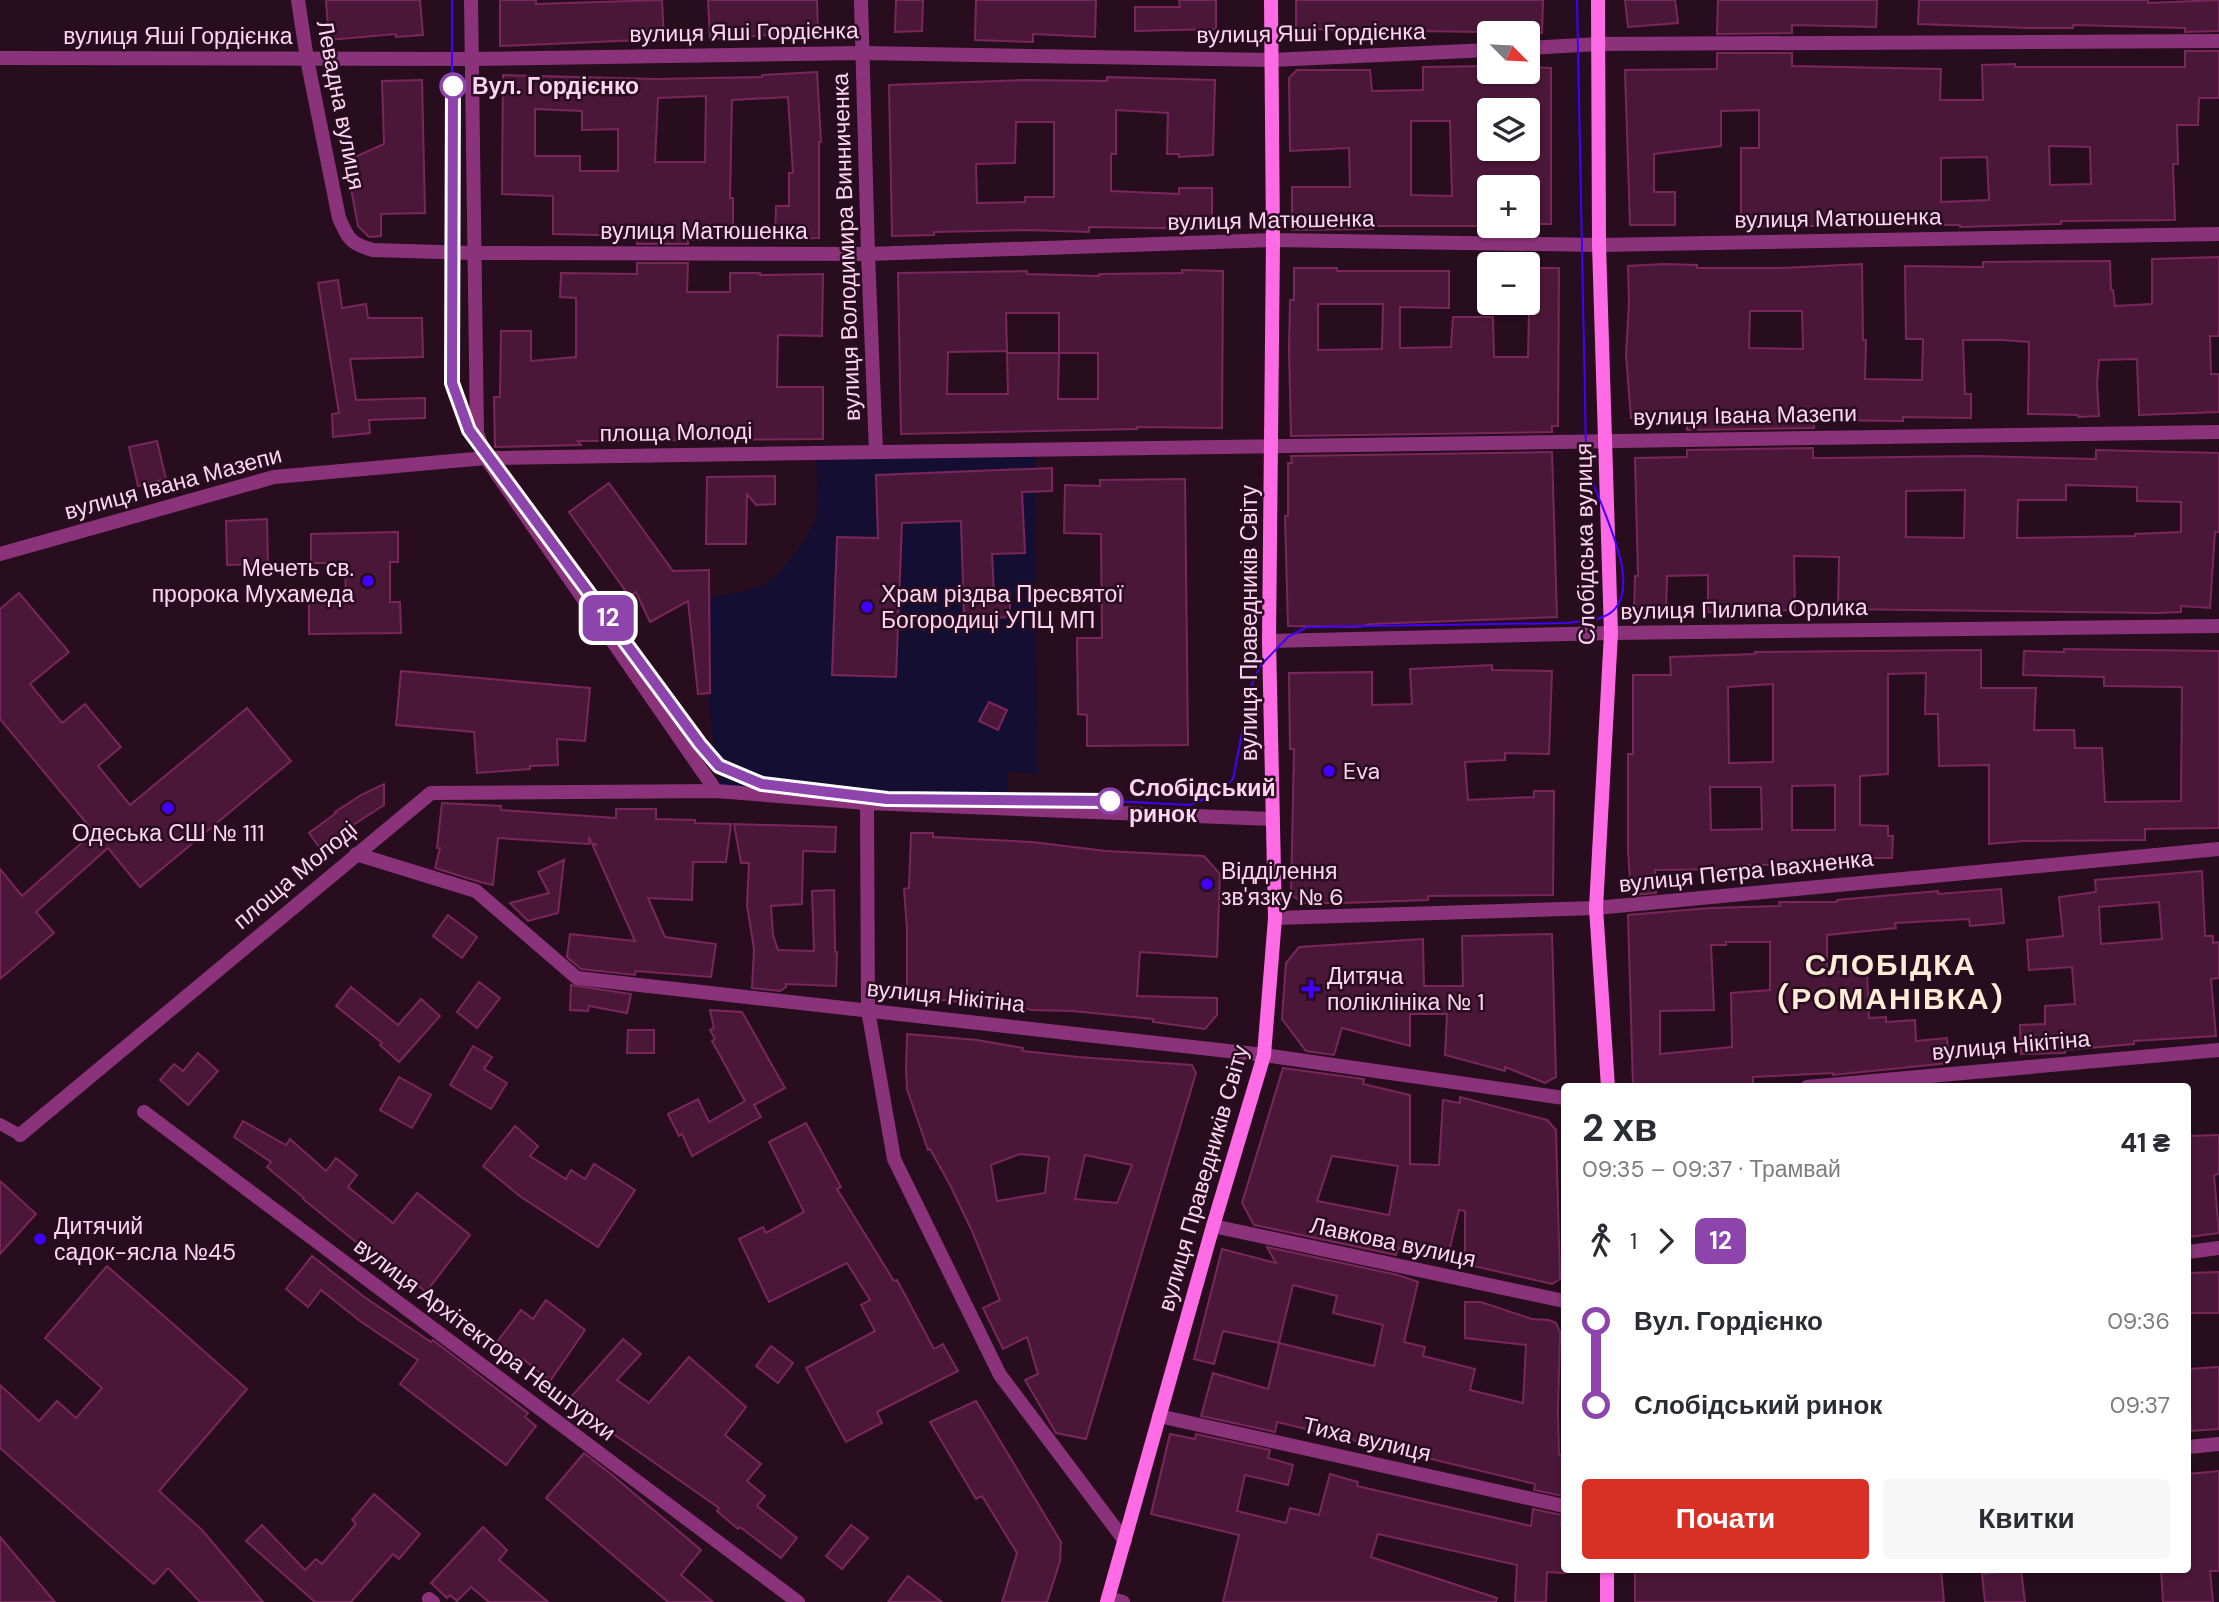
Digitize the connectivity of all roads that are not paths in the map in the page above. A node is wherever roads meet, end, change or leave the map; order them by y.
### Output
1 (298, 0) edge
2 (471, 0) edge
3 (861, 0) edge
4 (1271, 0) edge
5 (1598, 0) edge
6 (2219, 41) edge
7 (1599, 44) junction
8 (1540, 47) edge
9 (1477, 51) edge
10 (862, 53) junction
11 (0, 58) edge
12 (307, 59) junction
13 (471, 59) junction
14 (1272, 60) junction
15 (340, 218) joint
16 (2219, 234) edge
17 (1273, 240) junction
18 (1599, 245) junction
19 (473, 253) junction
20 (868, 254) junction
21 (2219, 432) edge
22 (1606, 440) junction
23 (1272, 445) junction
24 (876, 451) junction
25 (486, 458) junction
26 (0, 554) edge
27 (2219, 626) edge
28 (1611, 634) junction
29 (1269, 641) junction
30 (716, 791) junction
31 (867, 803) junction
32 (1273, 819) junction
33 (2219, 849) edge
34 (356, 854) junction
35 (1597, 908) junction
36 (1275, 918) junction
37 (868, 1010) junction
38 (2219, 1049) edge
39 (1264, 1055) junction
40 (1608, 1083) edge
41 (1850, 1083) edge
42 (1561, 1098) edge
43 (144, 1112) dead end
44 (0, 1124) edge
45 (20, 1135) joint
46 (1213, 1226) junction
47 (2219, 1248) edge
48 (2191, 1252) edge
49 (1561, 1300) edge
50 (1159, 1416) junction
51 (2219, 1444) edge
52 (2191, 1447) edge
53 (1561, 1505) edge
54 (1125, 1541) junction
55 (1607, 1573) edge
56 (1113, 1601) edge
57 (799, 1602) edge
58 (1608, 1602) edge

1 - 12 street, Левадна вулиця
2 - 13 street
3 - 10 street, вулиця Володимира Винниченка
4 - 14 main road, вулиця Праведників Світу
5 - 7 main road, Слобідська вулиця
6 - 7 street
7 - 8 street
7 - 18 main road, Слобідська вулиця
9 - 14 street, вулиця Яші Гордієнка
10 - 13 street, вулиця Яші Гордієнка
10 - 14 street, вулиця Яші Гордієнка
10 - 20 street, вулиця Володимира Винниченка
11 - 12 street, вулиця Яші Гордієнка
12 - 13 street, вулиця Яші Гордієнка
12 - 15 street, Левадна вулиця
13 - 19 street
14 - 17 main road, вулиця Праведників Світу
15 - 19 street, вулиця Матюшенка
16 - 18 street, вулиця Матюшенка
17 - 18 street, вулиця Матюшенка
17 - 20 street, вулиця Матюшенка
17 - 23 main road, вулиця Праведників Світу
18 - 22 main road, Слобідська вулиця
19 - 20 street, вулиця Матюшенка
19 - 25 street
20 - 24 street, вулиця Володимира Винниченка
21 - 22 street, вулиця Івана Мазепи
22 - 23 street, вулиця Івана Мазепи
22 - 28 main road, Слобідська вулиця
23 - 24 street, площа Молоді
23 - 29 main road, вулиця Праведників Світу
24 - 25 street, площа Молоді
25 - 26 street, вулиця Івана Мазепи
25 - 30 street
27 - 28 street, вулиця Пилипа Орлика
28 - 29 street, вулиця Пилипа Орлика
28 - 35 main road, Слобідська вулиця
29 - 32 main road, вулиця Праведників Світу
30 - 31 street, площа Молоді
30 - 34 street, площа Молоді
31 - 32 street, площа Молоді
31 - 37 street
32 - 36 main road, вулиця Праведників Світу
33 - 35 street, вулиця Петра Івахненка
34 - 37 street, вулиця Нікітіна
34 - 45 street, площа Молоді
35 - 36 street, вулиця Петра Івахненка
35 - 40 main road, Слобідська вулиця
36 - 39 main road, вулиця Праведників Світу
37 - 39 street, вулиця Нікітіна
37 - 54 street
38 - 41 street, вулиця Нікітіна
39 - 42 street, вулиця Нікітіна
39 - 46 main road, вулиця Праведників Світу
43 - 57 street, вулиця Архітектора Нештурхи
44 - 45 lane, площа Молоді
46 - 49 street, Лавкова вулиця
46 - 50 main road, вулиця Праведників Світу
47 - 48 street
50 - 53 street, Тиха вулиця
50 - 54 main road, вулиця Праведників Світу
51 - 52 street
54 - 56 main road, вулиця Праведників Світу
55 - 58 main road

